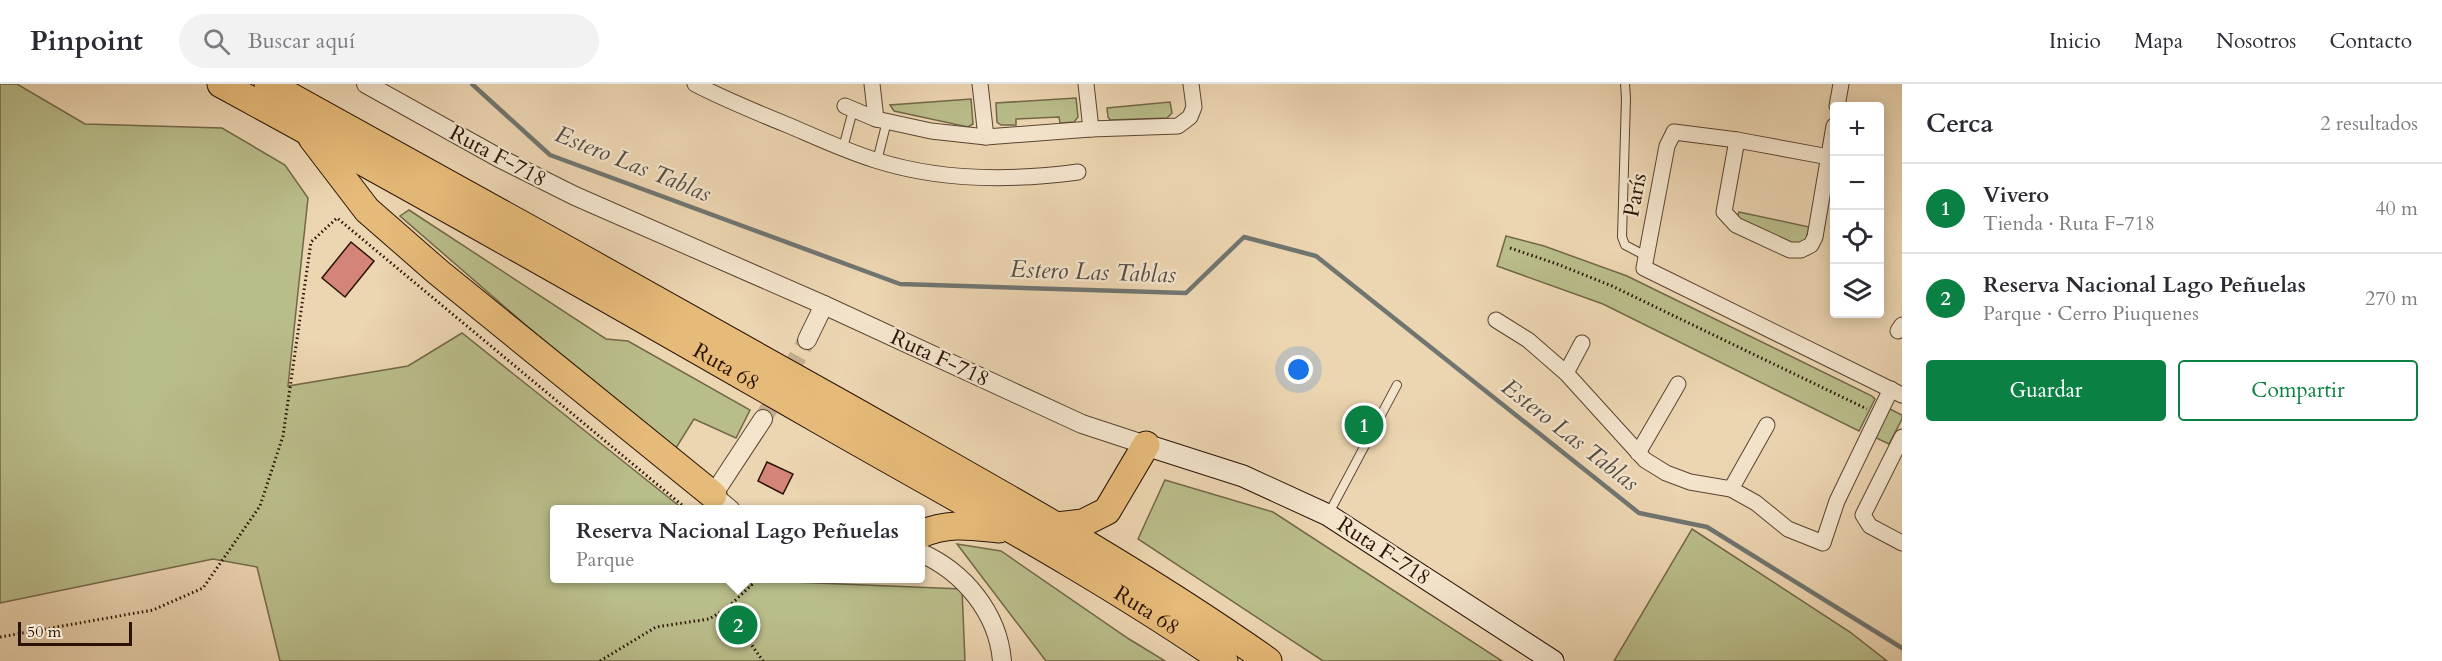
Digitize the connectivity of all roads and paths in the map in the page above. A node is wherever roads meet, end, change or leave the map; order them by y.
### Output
1 (221, 84) edge
2 (268, 84) edge
3 (366, 84) edge
4 (695, 84) edge
5 (872, 84) edge
6 (980, 84) edge
7 (1086, 84) edge
8 (1191, 84) edge
9 (1625, 84) edge
10 (1840, 84) edge
11 (1838, 102) edge
12 (849, 108) joint
13 (882, 120) junction
14 (1091, 129) junction
15 (306, 130) junction
16 (986, 137) junction
17 (1737, 140) junction
18 (843, 148) junction
19 (1830, 151) edge
20 (1829, 157) junction
21 (877, 161) junction
22 (1078, 172) dead end
23 (1510, 248) dead end
24 (1645, 262) junction
25 (824, 305) junction
26 (1496, 320) dead end
27 (807, 340) tunnel mouth
28 (1582, 343) dead end
29 (1566, 373) junction
30 (1678, 384) dead end
31 (1397, 385) dead end
32 (1897, 392) edge
33 (1871, 412) dead end
34 (762, 419) tunnel mouth
35 (1767, 425) dead end
36 (1902, 437) edge
37 (1146, 445) junction
38 (1638, 453) junction
39 (1731, 489) junction
40 (722, 502) edge
41 (682, 505) edge
42 (1107, 511) junction
43 (1328, 515) junction
44 (1057, 526) junction
45 (925, 532) edge
46 (1015, 532) junction
47 (1902, 543) edge
48 (925, 555) edge
49 (1127, 570) junction
50 (749, 583) edge
51 (754, 583) edge
52 (751, 586) junction
53 (726, 609) junction
54 (0, 637) edge
55 (600, 661) edge
56 (763, 661) edge
57 (1002, 661) edge
58 (1224, 661) edge
59 (1268, 661) edge
60 (1553, 661) edge

1 - 15 highway, Ruta 68
2 - 44 highway, Ruta 68
3 - 25 street, Ruta F-718
4 - 18 street
5 - 13 street
6 - 16 street
7 - 14 street
8 - 14 street
9 - 24 lane
10 - 11 street
12 - 13 street
12 - 18 lane
13 - 16 street
13 - 21 lane
14 - 16 street
15 - 40 highway
15 - 46 highway, Ruta 68
17 - 20 street
17 - 20 street
17 - 24 street, París
18 - 21 street
19 - 20 street
21 - 22 street
23 - 33 path
24 - 32 street
25 - 27 street
25 - 37 street, Ruta F-718
26 - 29 street
28 - 29 street
29 - 38 street
30 - 38 street
31 - 43 lane
32 - 39 street
34 - 40 street
35 - 39 street
36 - 47 street
37 - 42 highway
37 - 43 main road, Ruta F-718
38 - 39 street
41 - 54 path
42 - 44 highway
42 - 49 highway
43 - 60 main road, Ruta F-718
44 - 49 highway, Ruta 68
45 - 46 highway
46 - 58 highway, Ruta 68
48 - 57 street
49 - 59 highway, Ruta 68
50 - 52 path
51 - 52 path
52 - 53 path
53 - 55 path
53 - 56 path

